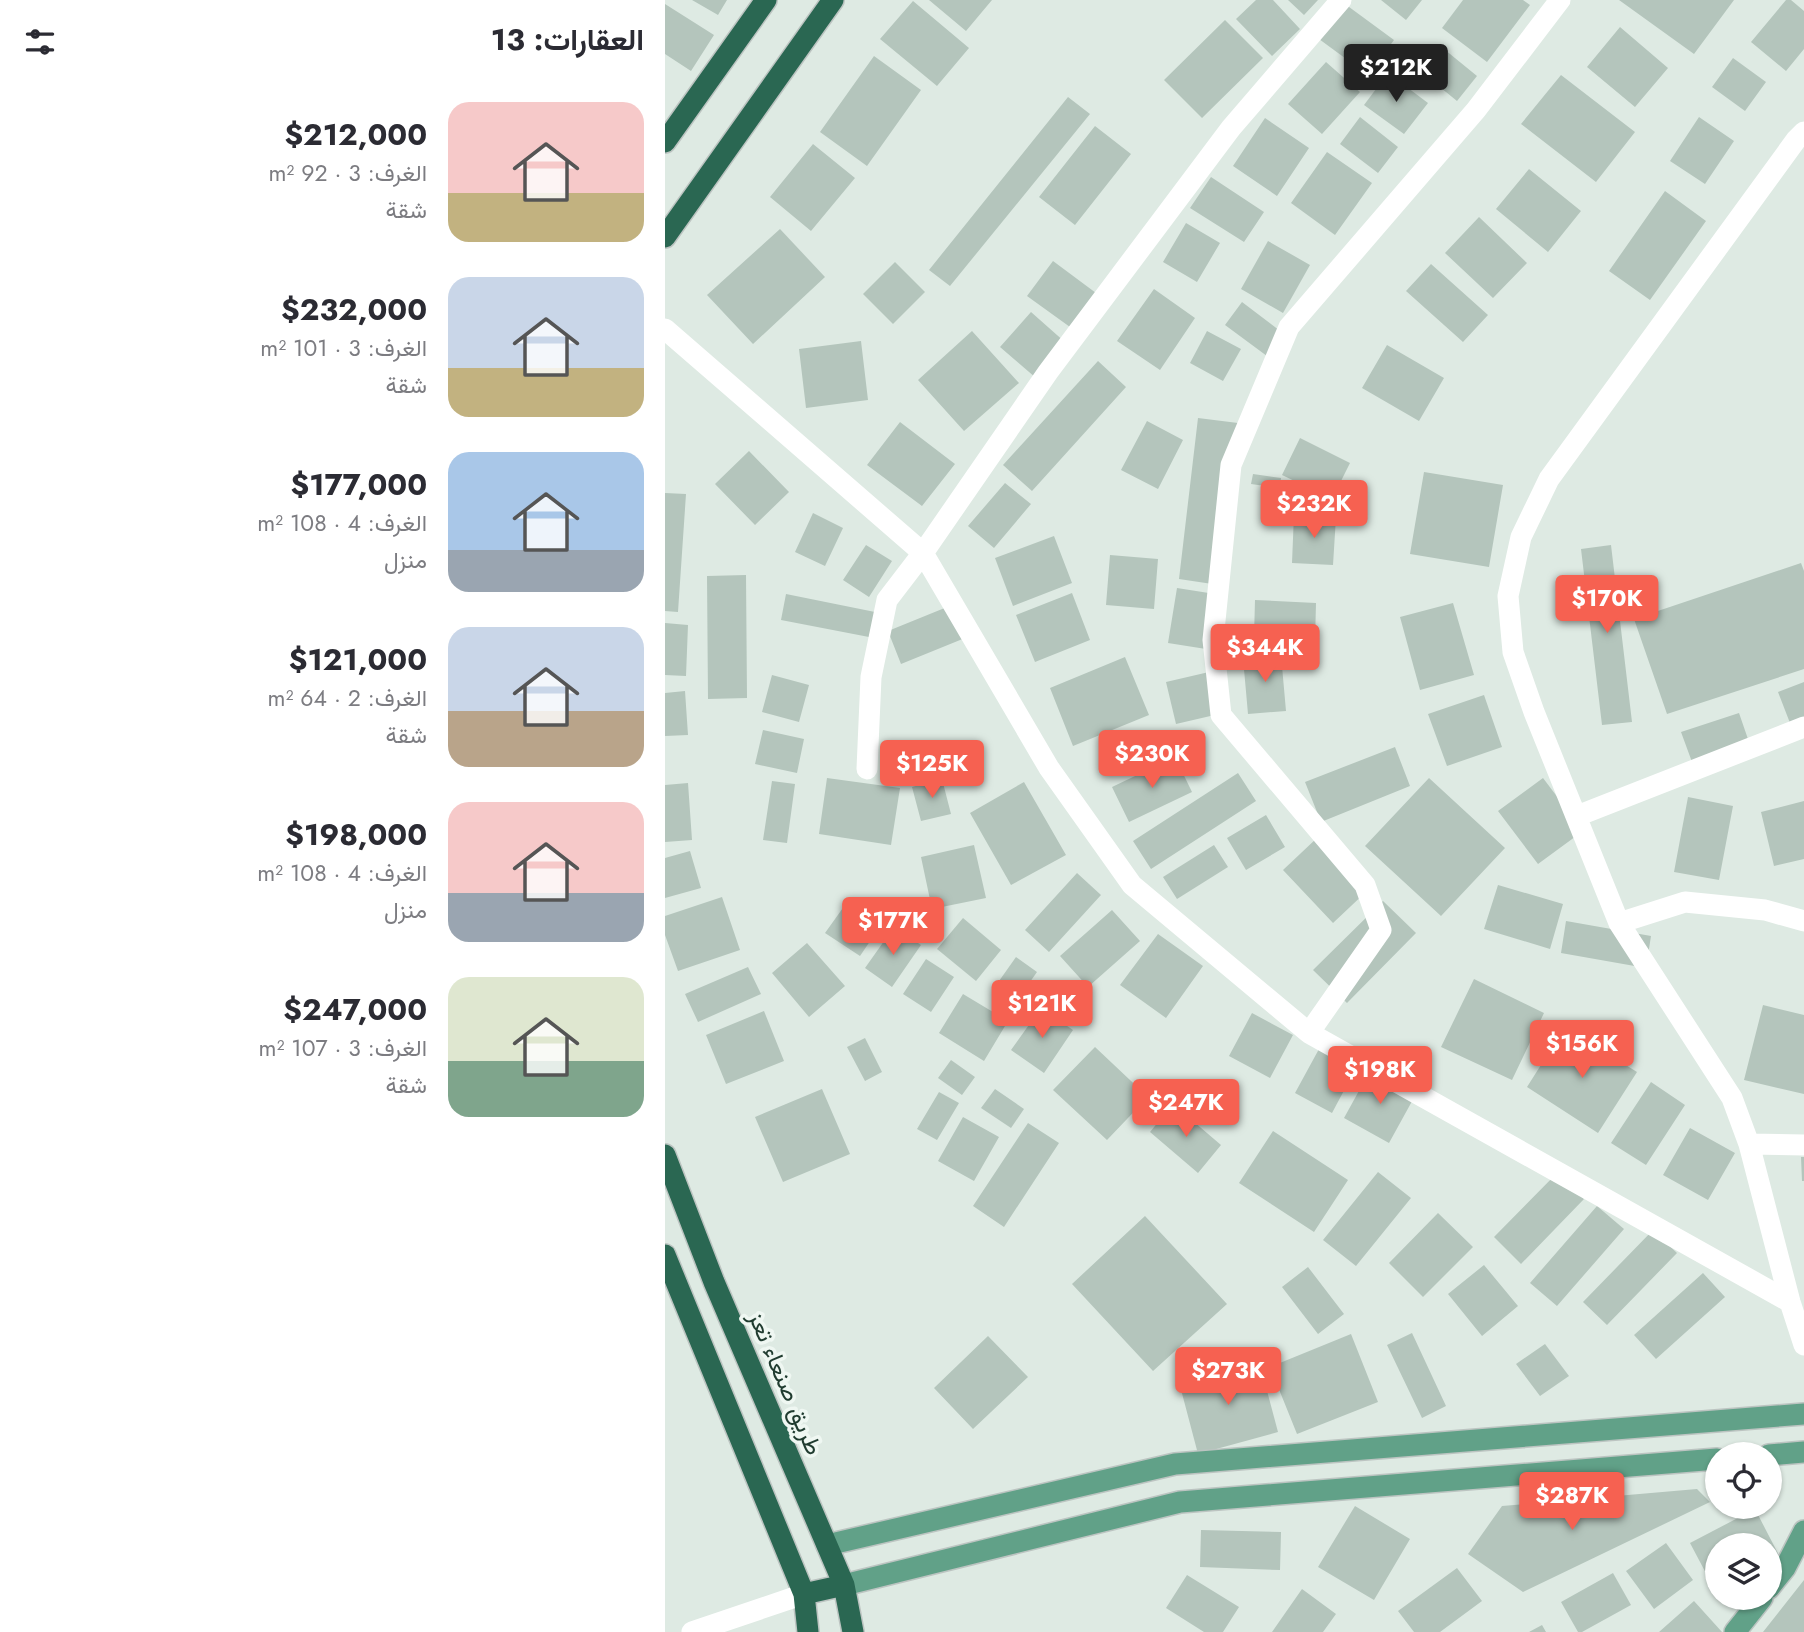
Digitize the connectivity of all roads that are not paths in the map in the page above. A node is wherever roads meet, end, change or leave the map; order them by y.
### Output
1 (767, 0) edge
2 (833, 0) edge
3 (1341, 0) edge
4 (1560, 0) edge
5 (1804, 132) edge
6 (665, 142) edge
7 (665, 237) edge
8 (665, 329) edge
9 (923, 553) junction
10 (1804, 727) edge
11 (867, 769) dead end
12 (1577, 816) junction
13 (1804, 921) edge
14 (1619, 923) junction
15 (1309, 1033) junction
16 (1749, 1144) junction
17 (1804, 1145) edge
18 (665, 1155) edge
19 (665, 1255) edge
20 (1790, 1302) junction
21 (1804, 1345) edge
22 (1804, 1414) edge
23 (1804, 1452) edge
24 (1782, 1454) edge
25 (1705, 1460) edge
26 (1804, 1531) edge
27 (827, 1545) junction
28 (1782, 1572) edge
29 (843, 1585) junction
30 (804, 1594) junction
31 (1752, 1610) edge
32 (692, 1632) edge
33 (808, 1632) edge
34 (852, 1632) edge
35 (1735, 1632) edge

1 - 6 highway
2 - 7 highway
3 - 9 street
4 - 15 street
5 - 12 street
8 - 9 street
9 - 11 street
9 - 15 street
10 - 12 street
12 - 14 street
13 - 14 street
14 - 16 street
15 - 20 street
16 - 17 street
16 - 20 street
18 - 27 highway, طريق صنعاء تعز
19 - 30 highway
20 - 21 street
22 - 27 main road
23 - 24 main road
25 - 29 main road
26 - 28 main road
27 - 29 highway, طريق صنعاء تعز
29 - 30 highway
29 - 34 highway, طريق صنعاء تعز
30 - 32 street
30 - 33 highway
31 - 35 main road

